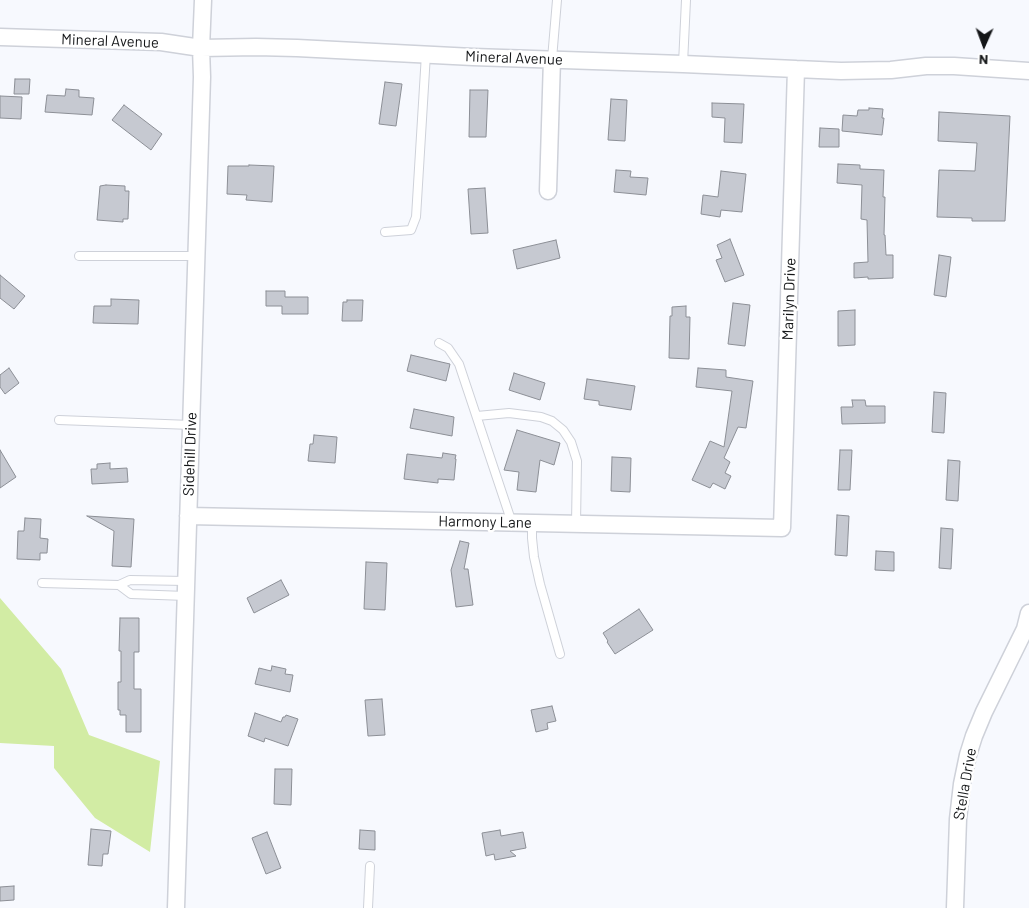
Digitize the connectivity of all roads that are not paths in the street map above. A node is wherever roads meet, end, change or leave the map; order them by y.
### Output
1 (203, 0) edge
2 (557, 0) edge
3 (686, 0) edge
4 (0, 37) edge
5 (201, 48) junction
6 (426, 54) junction
7 (552, 60) junction
8 (683, 64) junction
9 (796, 69) junction
10 (1029, 71) edge
11 (548, 191) dead end
12 (385, 232) dead end
13 (79, 256) dead end
14 (196, 256) junction
15 (439, 343) dead end
16 (476, 416) junction
17 (59, 420) dead end
18 (191, 425) junction
19 (188, 516) junction
20 (512, 523) junction
21 (532, 523) junction
22 (576, 524) junction
23 (782, 528) joint
24 (42, 583) dead end
25 (119, 585) junction
26 (186, 589) junction
27 (1029, 613) edge
28 (560, 654) dead end
29 (370, 866) dead end
30 (176, 908) edge
31 (368, 908) edge
32 (955, 908) edge

1 - 5 street, Sidehill Drive
2 - 7 lane
3 - 8 lane
4 - 5 street, Mineral Avenue
5 - 6 street, Mineral Avenue
5 - 14 street, Sidehill Drive
6 - 7 street, Mineral Avenue
6 - 12 lane
7 - 8 street, Mineral Avenue
7 - 11 street
8 - 9 street, Mineral Avenue
9 - 10 street, Mineral Avenue
9 - 23 street, Marilyn Drive
13 - 14 lane
14 - 18 street, Sidehill Drive
15 - 16 lane
16 - 20 lane
16 - 22 lane
17 - 18 lane
18 - 19 street, Sidehill Drive
19 - 20 street, Harmony Lane
19 - 26 street, Sidehill Drive
20 - 21 street, Harmony Lane
21 - 22 street, Harmony Lane
21 - 28 lane
22 - 23 street, Harmony Lane
24 - 25 lane
25 - 26 lane
25 - 26 lane
26 - 30 street, Sidehill Drive
27 - 32 street, Stella Drive
29 - 31 lane

